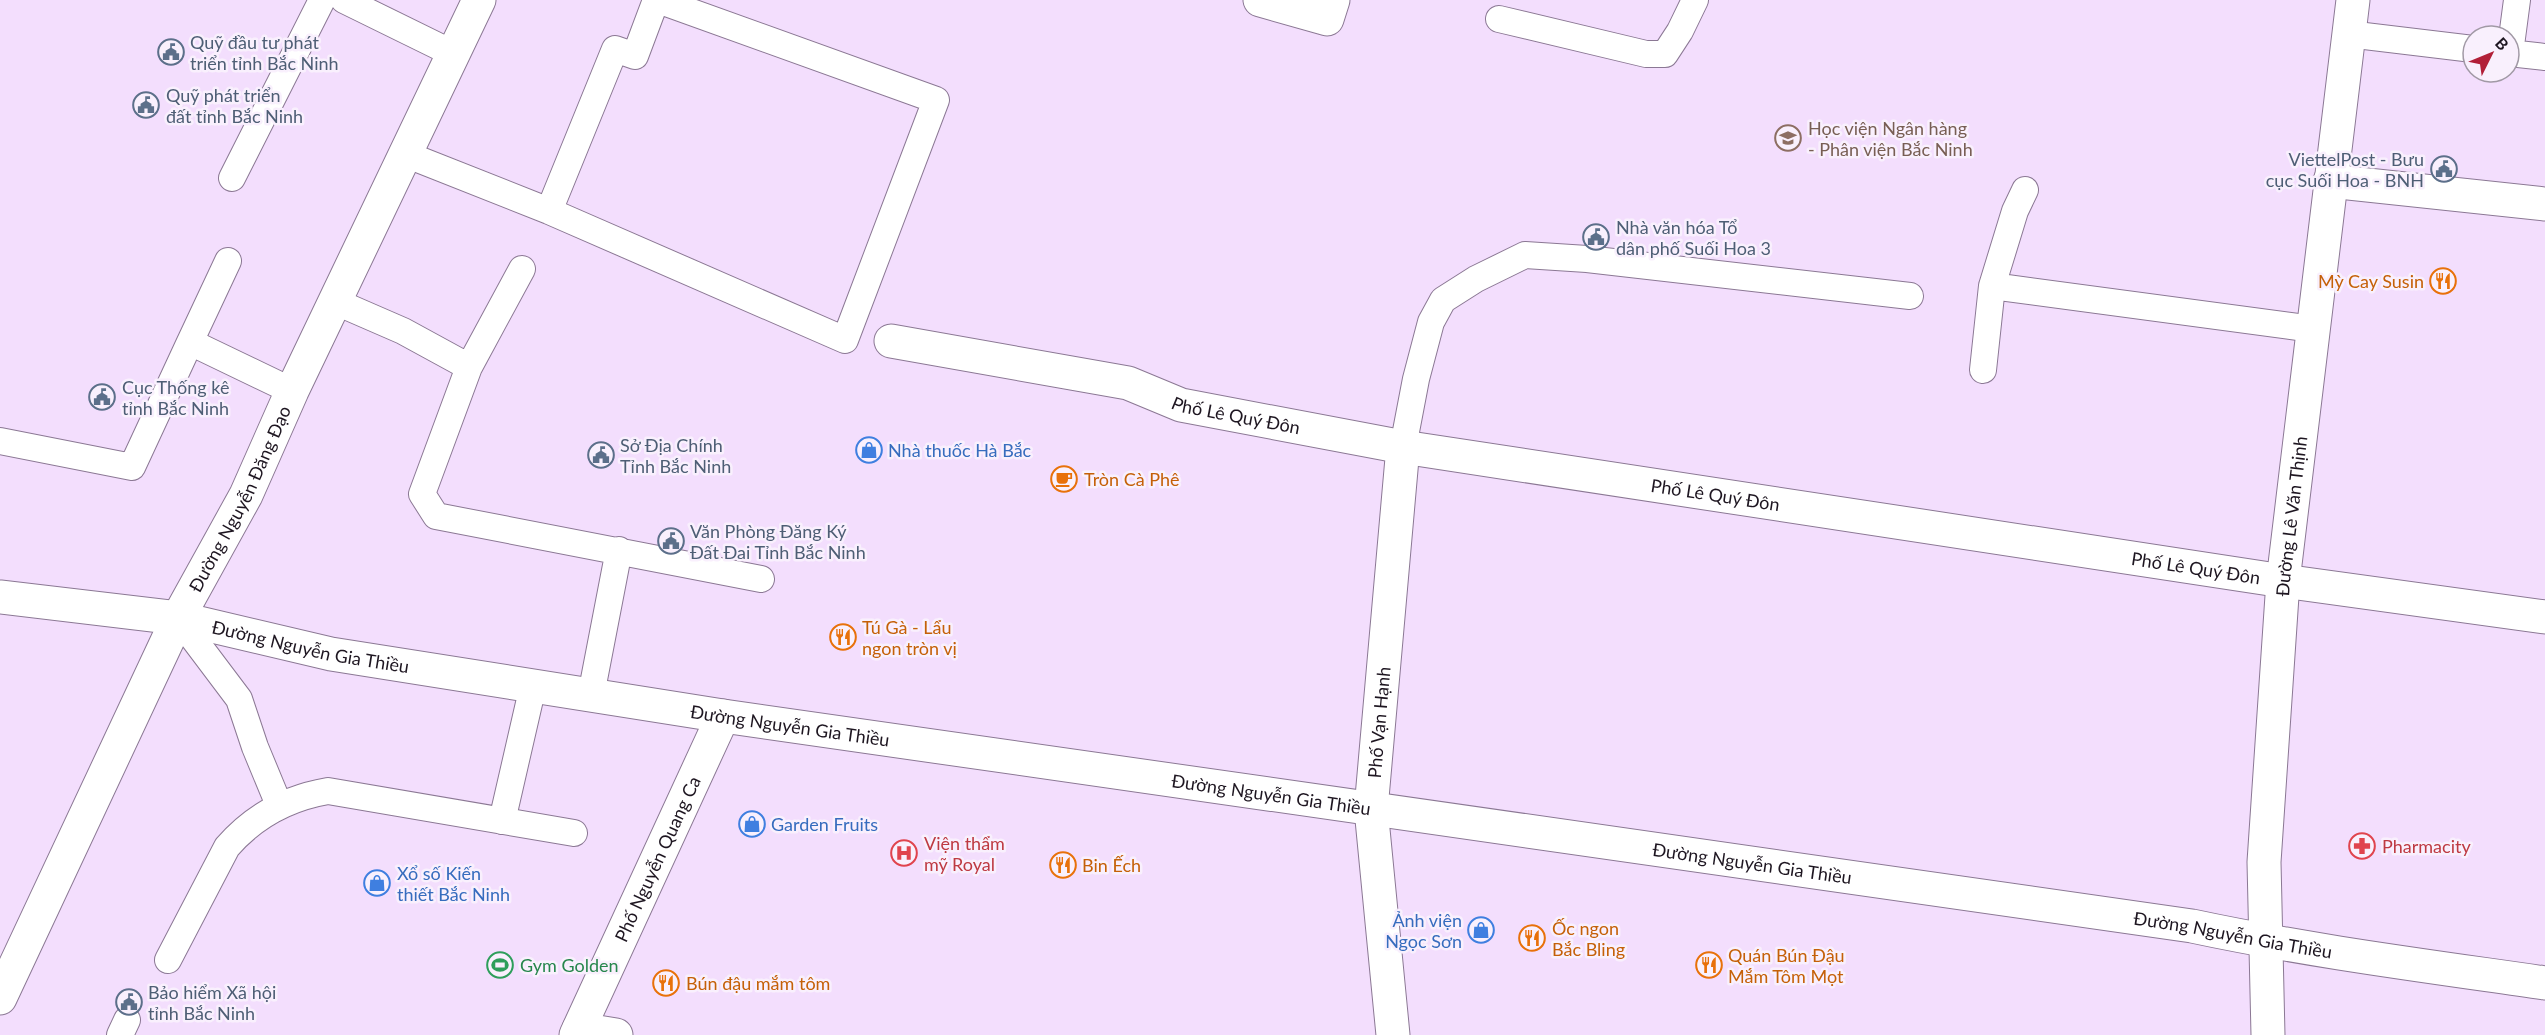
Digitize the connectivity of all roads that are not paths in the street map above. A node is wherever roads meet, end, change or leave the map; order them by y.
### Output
1 (322, 0) edge
2 (344, 0) edge
3 (479, 0) edge
4 (657, 0) edge
5 (1260, 0) edge
6 (1333, 0) edge
7 (1695, 0) edge
8 (2353, 0) edge
9 (2517, 0) edge
10 (1499, 19) dead end
11 (2513, 24) edge
12 (2348, 34) junction
13 (2461, 48) edge
14 (454, 54) junction
15 (2521, 54) edge
16 (2545, 57) edge
17 (405, 154) junction
18 (232, 178) dead end
19 (2330, 181) junction
20 (2025, 190) dead end
21 (2545, 204) edge
22 (549, 211) junction
23 (228, 261) dead end
24 (522, 269) dead end
25 (1992, 286) junction
26 (1910, 296) dead end
27 (334, 302) junction
28 (2313, 329) junction
29 (891, 341) dead end
30 (190, 342) junction
31 (469, 367) junction
32 (1983, 370) dead end
33 (292, 391) junction
34 (0, 441) edge
35 (1403, 447) junction
36 (619, 550) junction
37 (761, 579) dead end
38 (2283, 581) junction
39 (0, 597) edge
40 (2545, 617) edge
41 (178, 618) junction
42 (532, 686) junction
43 (591, 695) junction
44 (723, 716) junction
45 (279, 805) junction
46 (1371, 810) junction
47 (502, 821) junction
48 (574, 833) dead end
49 (2264, 941) junction
50 (168, 960) dead end
51 (2545, 983) edge
52 (0, 998) edge
53 (578, 1032) edge
54 (616, 1035) edge
55 (1393, 1035) edge
56 (2268, 1035) edge

1 - 18 lane
2 - 14 lane
3 - 14 street, Đường Nguyễn Đăng Đạo
4 - 22 lane
4 - 22 lane
5 - 6 street
7 - 10 lane
8 - 12 street, Đường Lê Văn Thịnh
9 - 11 lane
12 - 13 lane
12 - 19 street, Đường Lê Văn Thịnh
14 - 17 street, Đường Nguyễn Đăng Đạo
15 - 16 lane
17 - 22 lane
17 - 27 street, Đường Nguyễn Đăng Đạo
19 - 21 street
19 - 28 street, Đường Lê Văn Thịnh
20 - 25 lane
23 - 30 lane
24 - 31 lane
25 - 28 lane
25 - 32 lane
26 - 35 lane
27 - 31 lane
27 - 33 street, Đường Nguyễn Đăng Đạo
28 - 38 street, Đường Lê Văn Thịnh
29 - 35 street, Phố Lê Quý Đôn
30 - 33 lane
30 - 34 lane
31 - 36 lane
33 - 41 street, Đường Nguyễn Đăng Đạo
35 - 38 street, Phố Lê Quý Đôn
35 - 46 street, Phố Vạn Hạnh
36 - 37 lane
36 - 43 lane
38 - 40 street, Phố Lê Quý Đôn
38 - 49 street, Đường Lê Văn Thịnh
39 - 41 street, Đường Nguyễn Gia Thiều
41 - 42 street, Đường Nguyễn Gia Thiều
41 - 45 lane
41 - 52 street, Đường Nguyễn Đăng Đạo
42 - 43 street, Đường Nguyễn Gia Thiều
42 - 47 lane
43 - 44 street, Đường Nguyễn Gia Thiều
44 - 46 street, Đường Nguyễn Gia Thiều
44 - 53 street, Phố Nguyễn Quang Ca
45 - 47 lane
45 - 50 lane
46 - 49 street, Đường Nguyễn Gia Thiều
46 - 55 street, Phố Vạn Hạnh
47 - 48 lane
49 - 51 street, Đường Nguyễn Gia Thiều
49 - 56 street, Đường Lê Văn Thịnh
53 - 54 street

